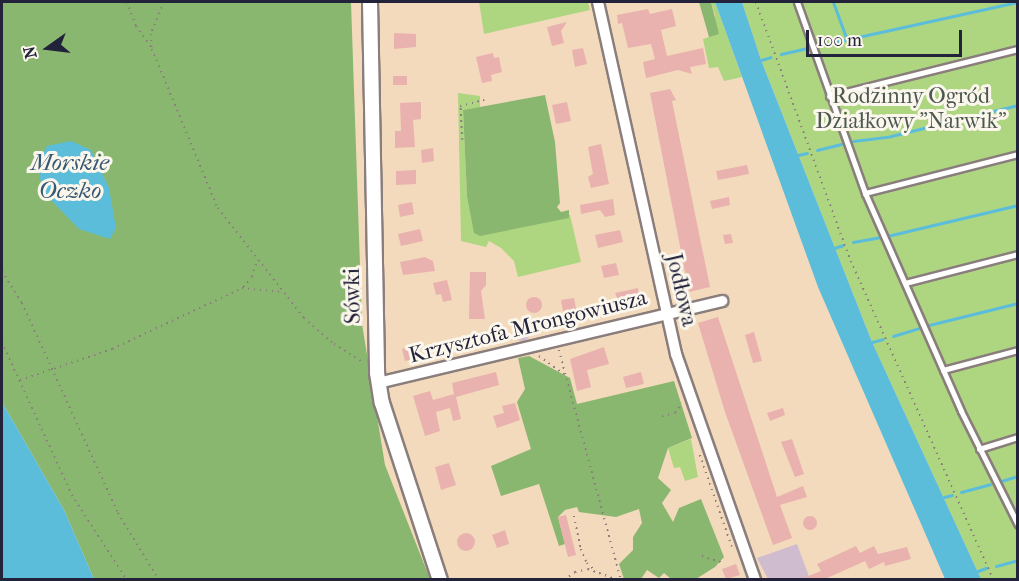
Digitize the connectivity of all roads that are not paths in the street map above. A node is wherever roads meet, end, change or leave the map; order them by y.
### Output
1 (370, 2) edge
2 (598, 2) edge
3 (797, 2) edge
4 (1017, 49) edge
5 (829, 96) junction
6 (1017, 154) edge
7 (865, 193) junction
8 (1017, 254) edge
9 (905, 283) junction
10 (722, 301) dead end
11 (666, 314) junction
12 (1017, 350) edge
13 (943, 370) junction
14 (378, 378) junction
15 (1017, 437) edge
16 (979, 449) junction
17 (1017, 521) edge
18 (440, 579) edge
19 (754, 579) edge

1 - 14 street, Sówki
2 - 11 street, Jodłowa
3 - 5 lane
4 - 5 lane
5 - 7 lane
6 - 7 lane
7 - 9 lane
8 - 9 lane
9 - 13 lane
10 - 11 street, Krzysztofa Mrongowiusza
11 - 14 street, Krzysztofa Mrongowiusza
11 - 19 street, Jodłowa
12 - 13 lane
13 - 16 lane
14 - 18 street, Sówki
15 - 16 lane
16 - 17 lane

